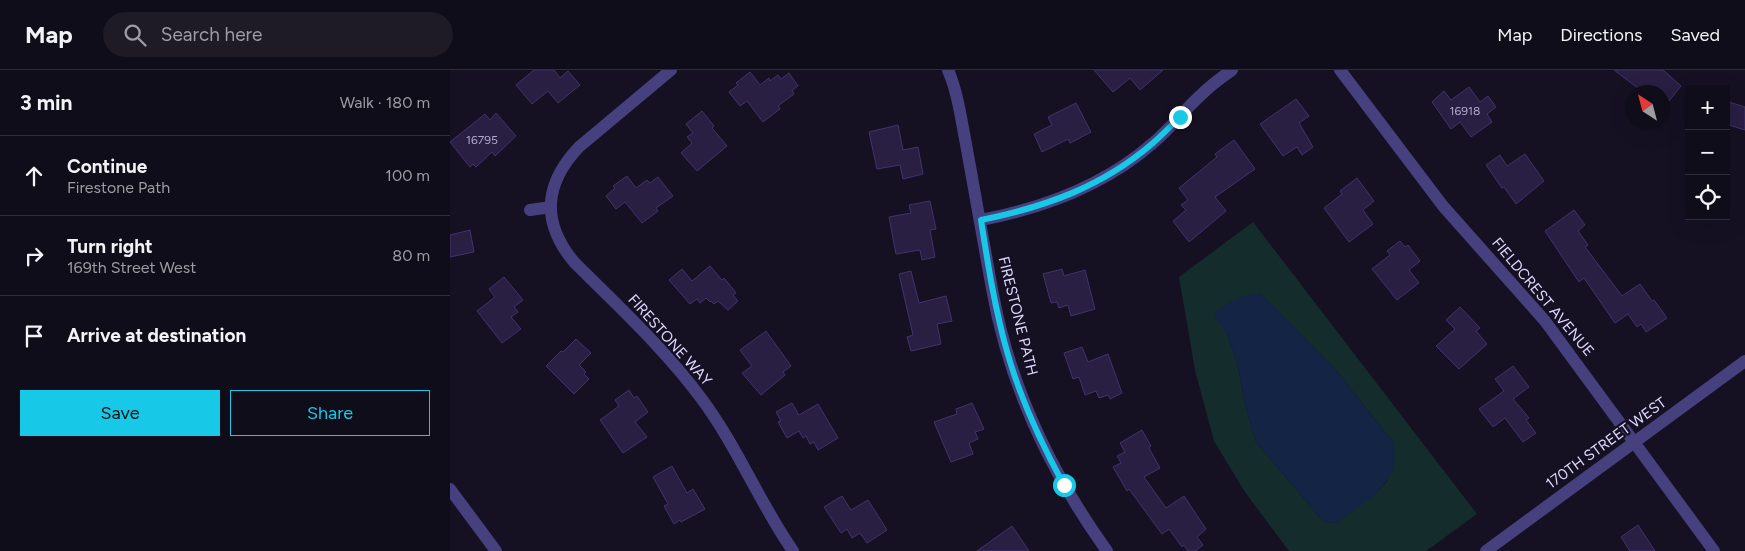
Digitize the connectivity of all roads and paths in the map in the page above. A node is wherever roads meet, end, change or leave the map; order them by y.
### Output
1 (671, 70) edge
2 (948, 70) edge
3 (1232, 70) edge
4 (1340, 70) edge
5 (551, 207) junction
6 (530, 210) dead end
7 (981, 220) junction
8 (1745, 361) edge
9 (1635, 441) junction
10 (450, 489) edge
11 (496, 551) edge
12 (793, 551) edge
13 (1107, 551) edge
14 (1486, 551) edge
15 (1714, 551) edge

1 - 5 street, FIRESTONE WAY
2 - 7 street, FIRESTONE PATH
3 - 7 street
4 - 9 street, FIELDCREST AVENUE
5 - 6 street
5 - 12 street, FIRESTONE WAY
7 - 13 street, FIRESTONE PATH
8 - 9 street, 170TH STREET WEST
9 - 14 street, 170TH STREET WEST
9 - 15 street, FIELDCREST AVENUE
10 - 11 street

